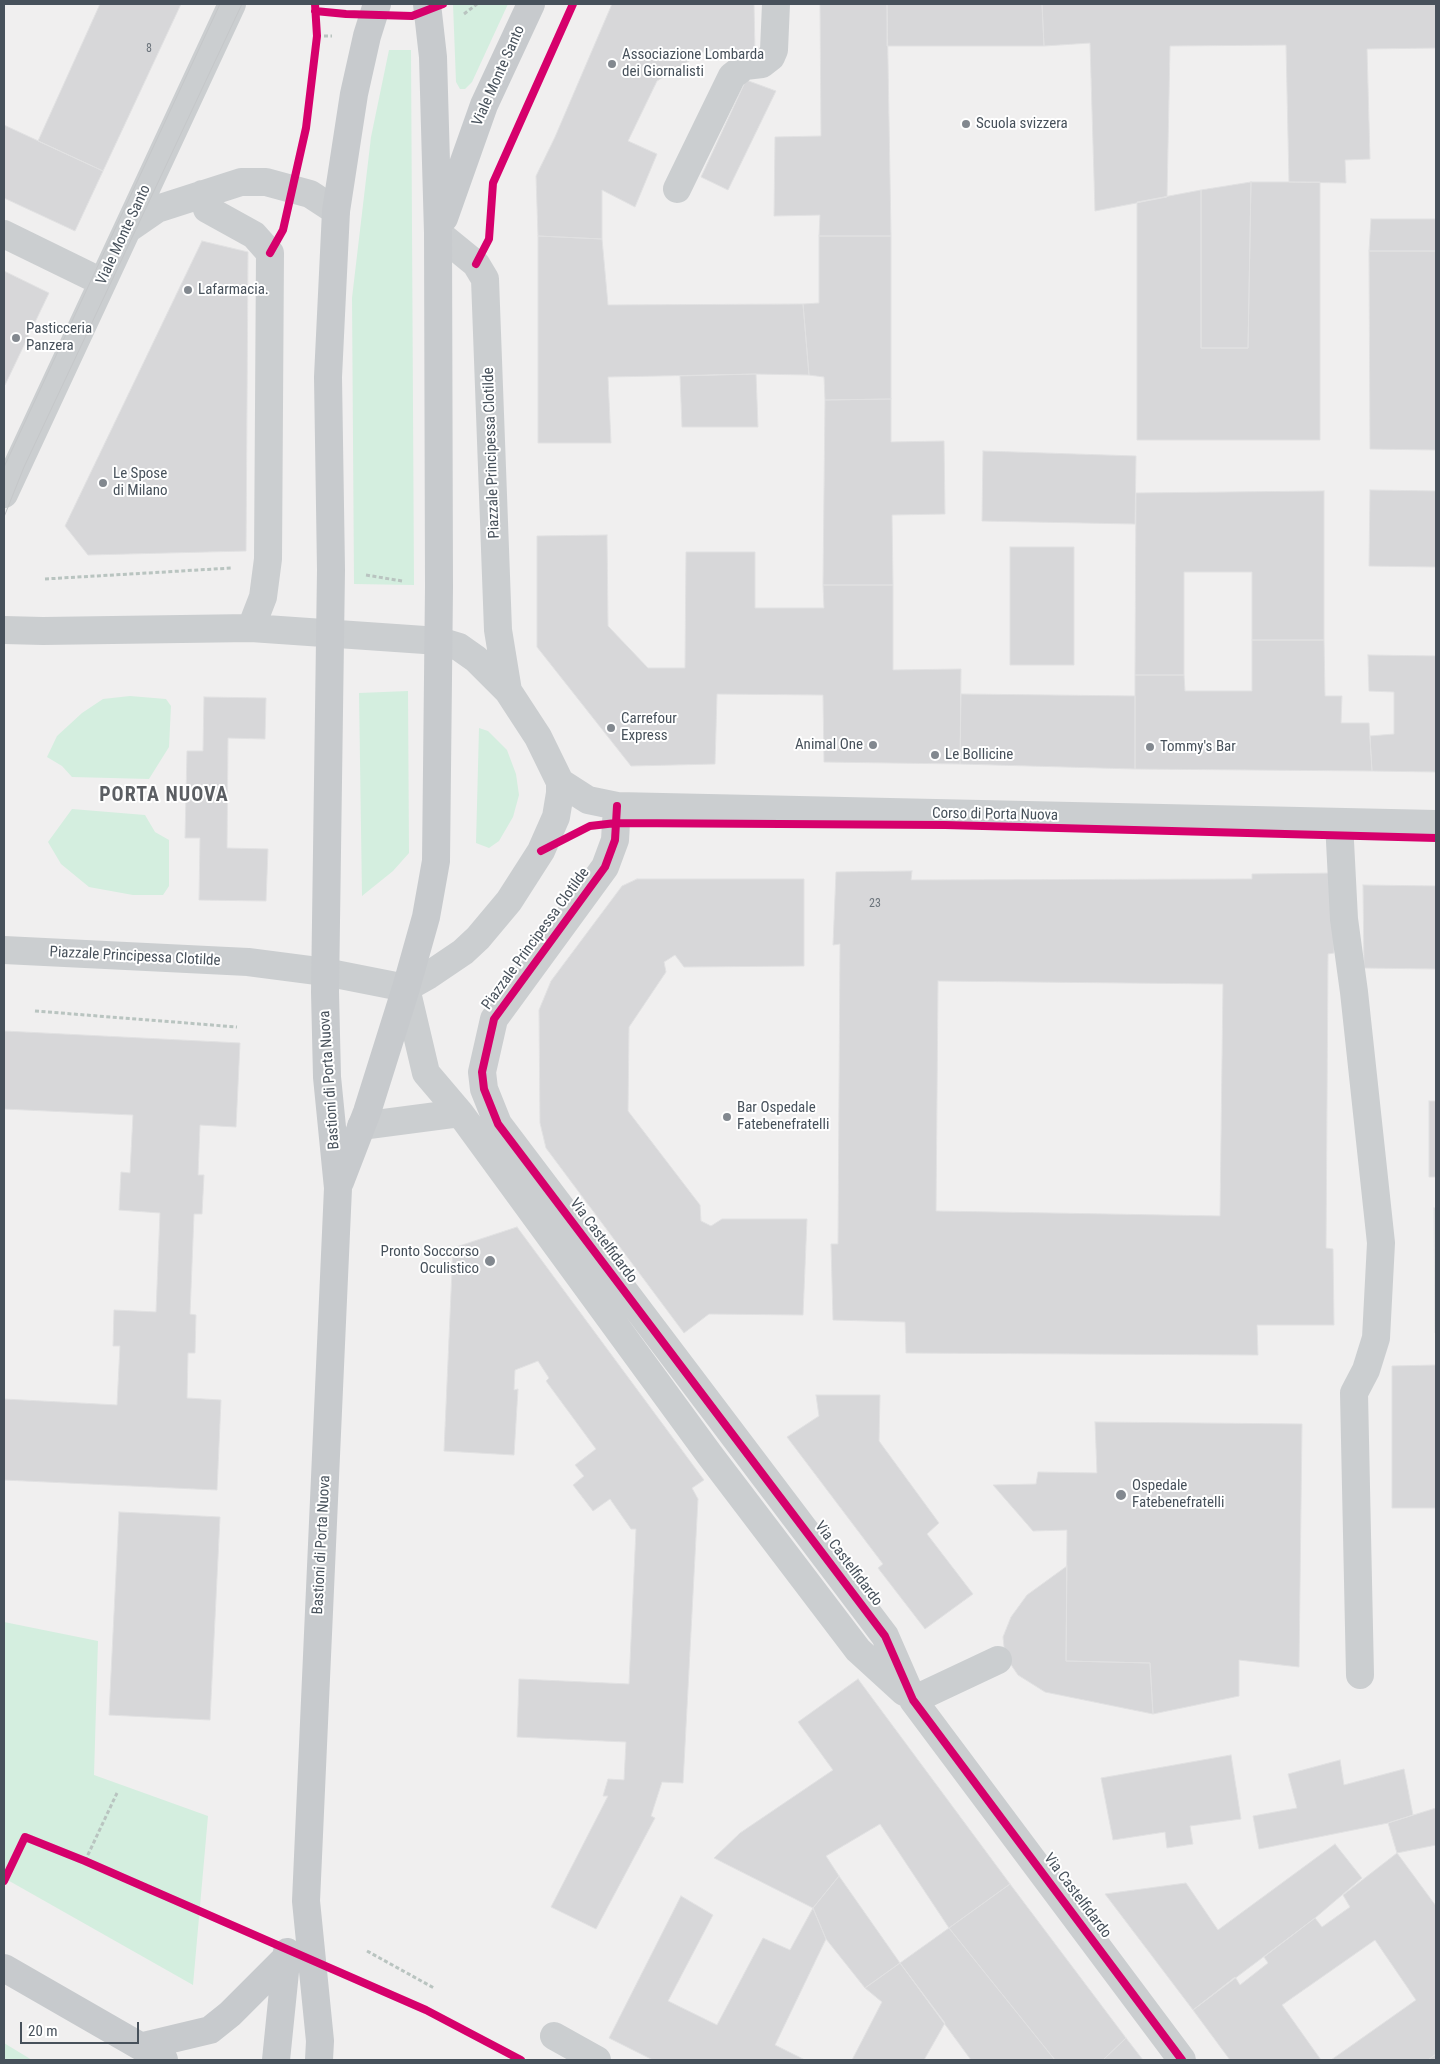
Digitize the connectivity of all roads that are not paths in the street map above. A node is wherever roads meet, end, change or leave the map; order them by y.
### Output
1 (232, 4) edge
2 (377, 4) edge
3 (427, 4) edge
4 (531, 4) edge
5 (776, 4) edge
6 (677, 189) dead end
7 (202, 194) junction
8 (336, 211) junction
9 (126, 230) junction
10 (438, 233) junction
11 (4, 234) edge
12 (102, 282) junction
13 (4, 494) edge
14 (251, 628) junction
15 (4, 630) edge
16 (330, 633) junction
17 (438, 641) junction
18 (508, 692) junction
19 (560, 782) junction
20 (617, 806) junction
21 (1339, 822) junction
22 (1436, 824) edge
23 (4, 950) edge
24 (325, 972) junction
25 (406, 988) junction
26 (484, 1089) joint
27 (460, 1113) junction
28 (361, 1126) junction
29 (338, 1188) junction
30 (998, 1660) dead end
31 (1360, 1675) dead end
32 (913, 1700) junction
33 (306, 1901) junction
34 (285, 1959) junction
35 (4, 1968) edge
36 (554, 2036) dead end
37 (153, 2053) edge
38 (276, 2060) edge
39 (319, 2060) edge
40 (597, 2060) edge
41 (1182, 2060) edge

1 - 9 street, Viale Monte Santo
2 - 8 main road
3 - 10 main road
4 - 10 main road, Viale Monte Santo
5 - 6 street
7 - 8 street
7 - 9 street
7 - 14 street
8 - 16 main road
9 - 12 street, Viale Monte Santo
10 - 17 main road
10 - 18 street, Piazzale Principessa Clotilde
11 - 12 street
12 - 13 street, Viale Monte Santo
14 - 15 street, Piazzale Principessa Clotilde
14 - 16 street, Piazzale Principessa Clotilde
16 - 17 street, Piazzale Principessa Clotilde
16 - 24 main road
17 - 18 street, Piazzale Principessa Clotilde
17 - 25 main road
18 - 19 street, Piazzale Principessa Clotilde
19 - 20 street, Corso di Porta Nuova
19 - 25 street, Piazzale Principessa Clotilde
20 - 21 street, Corso di Porta Nuova
20 - 26 street, Piazzale Principessa Clotilde
21 - 22 street, Corso di Porta Nuova
21 - 31 street
23 - 24 street, Piazzale Principessa Clotilde
24 - 25 street, Piazzale Principessa Clotilde
24 - 29 main road, Bastioni di Porta Nuova
25 - 27 street, Via Castelfidardo
25 - 28 main road, Bastioni di Porta Nuova
26 - 32 street, Via Castelfidardo
27 - 28 street
27 - 32 street, Via Castelfidardo
28 - 29 main road, Bastioni di Porta Nuova
29 - 33 main road, Bastioni di Porta Nuova
30 - 32 street
32 - 41 street, Via Castelfidardo
33 - 34 main road, Bastioni di Porta Nuova
33 - 39 main road, Bastioni di Porta Nuova
34 - 37 main road
34 - 38 main road, Bastioni di Porta Nuova
35 - 37 main road
36 - 40 street

